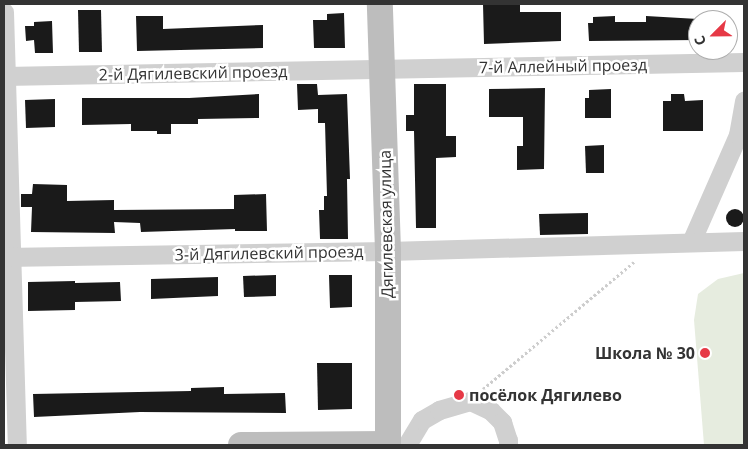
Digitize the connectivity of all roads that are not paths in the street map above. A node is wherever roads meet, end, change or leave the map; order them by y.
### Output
1 (380, 4) edge
2 (4, 12) edge
3 (744, 62) edge
4 (382, 69) junction
5 (5, 76) edge
6 (744, 101) edge
7 (744, 241) edge
8 (691, 242) junction
9 (388, 251) junction
10 (8, 257) edge
11 (399, 444) edge
12 (17, 445) edge
13 (241, 445) edge
14 (508, 445) edge

1 - 4 street, Дягилевская улица
2 - 5 street
3 - 4 street, 7-й Аллейный проезд
4 - 5 street, 2-й Дягилевский проезд
4 - 9 street, Дягилевская улица
5 - 10 street
6 - 8 street
7 - 8 street, 3-й Дягилевский проезд
8 - 9 street, 3-й Дягилевский проезд
9 - 10 street, 3-й Дягилевский проезд
9 - 11 street, Дягилевская улица
10 - 12 street
11 - 13 street
11 - 14 street

